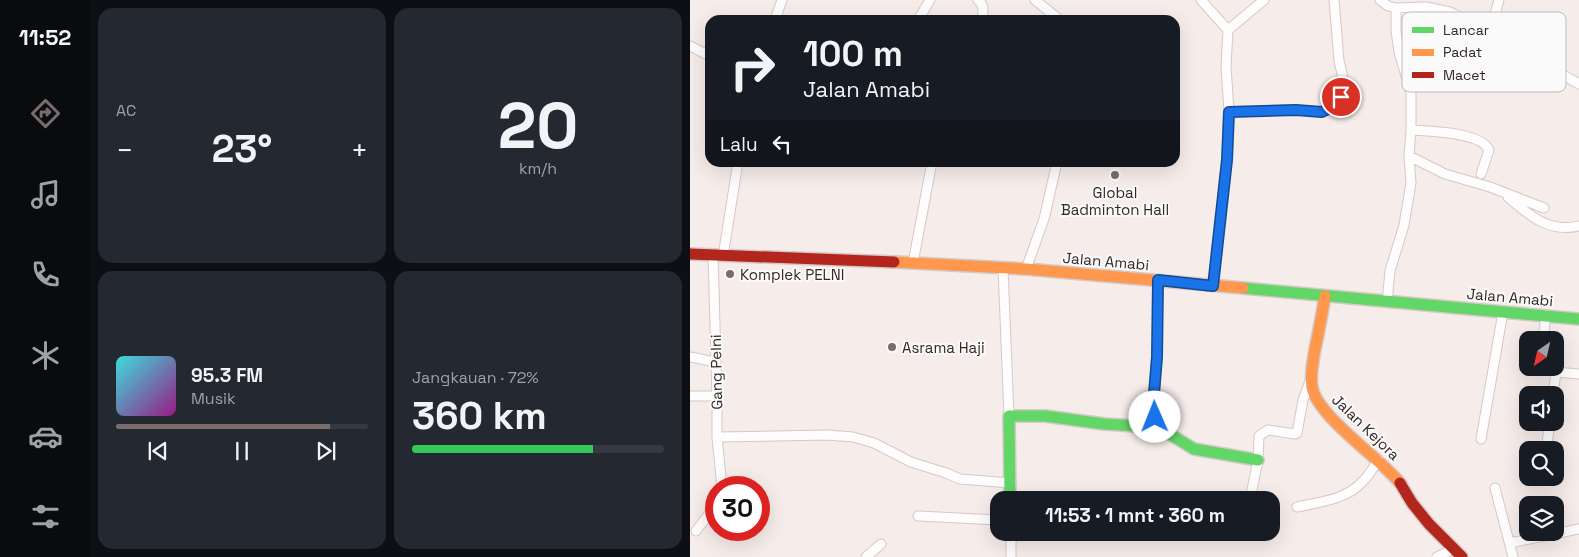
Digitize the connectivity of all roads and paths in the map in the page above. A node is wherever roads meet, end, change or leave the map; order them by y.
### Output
1 (782, 0) edge
2 (930, 0) edge
3 (1035, 0) edge
4 (1201, 0) edge
5 (1264, 0) edge
6 (1334, 0) edge
7 (1380, 0) edge
8 (981, 1) edge
9 (1396, 8) junction
10 (1450, 12) edge
11 (777, 15) edge
12 (921, 15) edge
13 (982, 15) edge
14 (1054, 15) edge
15 (1228, 30) junction
16 (690, 46) edge
17 (705, 54) edge
18 (1402, 59) edge
19 (1566, 77) edge
20 (1579, 84) edge
21 (1411, 92) edge
22 (1229, 112) junction
23 (1411, 130) junction
24 (1409, 156) junction
25 (737, 167) edge
26 (931, 167) edge
27 (1057, 167) edge
28 (1481, 174) dead end
29 (1504, 193) junction
30 (1544, 208) dead end
31 (1579, 226) edge
32 (690, 254) edge
33 (718, 256) junction
34 (913, 263) junction
35 (1003, 268) junction
36 (1026, 269) junction
37 (1158, 280) junction
38 (1213, 286) junction
39 (1325, 296) junction
40 (1387, 302) junction
41 (1503, 312) junction
42 (1546, 316) junction
43 (1579, 319) edge
44 (1545, 331) edge
45 (690, 357) edge
46 (716, 362) junction
47 (1564, 373) edge
48 (1579, 374) edge
49 (1310, 381) junction
50 (690, 396) edge
51 (717, 396) junction
52 (1008, 416) junction
53 (1156, 428) junction
54 (717, 436) junction
55 (1481, 439) dead end
56 (1258, 460) junction
57 (1379, 460) junction
58 (721, 476) edge
59 (1011, 483) junction
60 (1495, 488) dead end
61 (1011, 491) edge
62 (1252, 491) edge
63 (1297, 507) dead end
64 (918, 516) dead end
65 (705, 519) edge
66 (990, 520) edge
67 (1579, 529) edge
68 (696, 531) dead end
69 (1011, 541) edge
70 (1510, 543) junction
71 (881, 544) dead end
72 (1453, 548) junction
73 (866, 557) edge
74 (1011, 557) edge
75 (1437, 557) edge
76 (1462, 557) edge
77 (1514, 557) edge

1 - 11 street
2 - 12 street
3 - 14 street
4 - 15 street
5 - 15 street
6 - 22 street
7 - 9 street
8 - 13 street
9 - 10 street
9 - 18 street
15 - 22 street
16 - 17 street
19 - 20 street
21 - 23 street
22 - 38 street
23 - 24 street
23 - 28 street
24 - 29 street
24 - 40 street
25 - 33 street, Gang Pelni
26 - 34 street
27 - 36 street
29 - 30 street
29 - 31 street
32 - 33 main road, Jalan Amabi
33 - 34 main road, Jalan Amabi
33 - 46 street, Gang Pelni
34 - 35 main road, Jalan Amabi
35 - 36 main road, Jalan Amabi
35 - 52 street
36 - 37 main road, Jalan Amabi
37 - 38 main road, Jalan Amabi
37 - 53 street
38 - 39 main road, Jalan Amabi
39 - 40 main road, Jalan Amabi
39 - 49 main road
40 - 41 main road, Jalan Amabi
41 - 42 main road, Jalan Amabi
41 - 55 street
42 - 43 main road, Jalan Amabi
42 - 44 street
45 - 46 street
46 - 51 street, Gang Pelni
47 - 48 street
49 - 56 street
49 - 57 main road, Jalan Kejora
50 - 51 street
51 - 54 street, Gang Pelni
52 - 53 main road
52 - 59 main road
53 - 56 main road
54 - 58 street, Gang Pelni
54 - 59 street
56 - 62 street
57 - 63 street
57 - 72 main road, Jalan Kejora
59 - 61 main road
60 - 70 street
64 - 66 street
65 - 68 street
67 - 70 street
69 - 74 street
70 - 77 street
71 - 73 street
72 - 75 street
72 - 76 main road, Jalan Kejora

